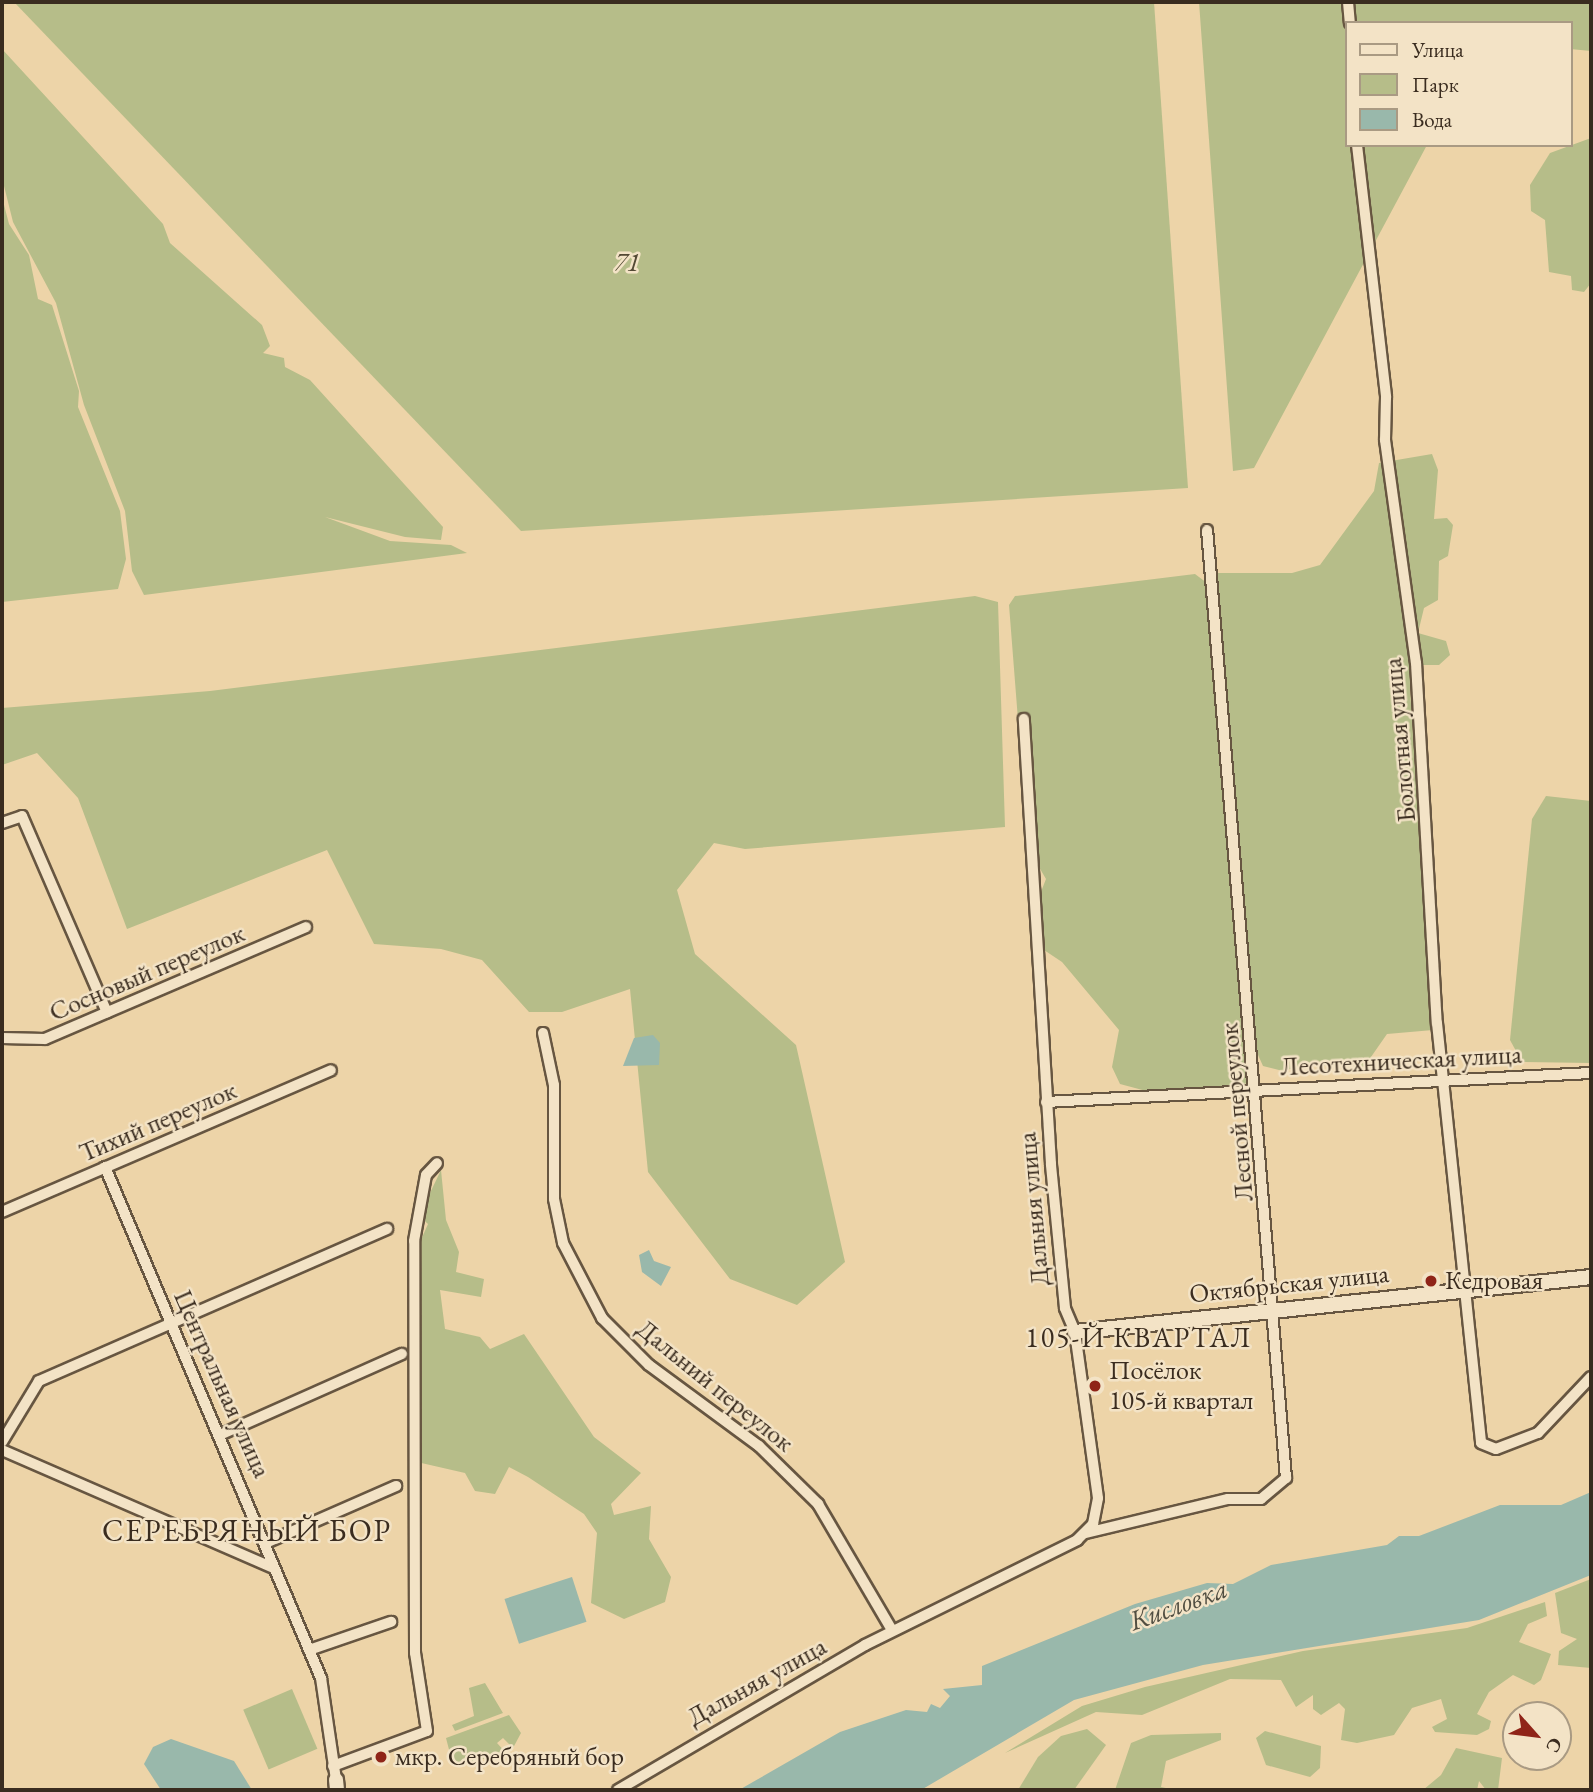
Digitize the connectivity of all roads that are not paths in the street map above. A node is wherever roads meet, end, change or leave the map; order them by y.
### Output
1 (1349, 2) edge
2 (1350, 21) edge
3 (1357, 147) edge
4 (1207, 530) dead end
5 (1024, 719) dead end
6 (2, 823) edge
7 (306, 928) dead end
8 (107, 1012) junction
9 (543, 1033) dead end
10 (2, 1038) edge
11 (331, 1070) dead end
12 (1591, 1073) edge
13 (1443, 1080) junction
14 (1256, 1090) junction
15 (1046, 1102) junction
16 (437, 1163) dead end
17 (105, 1167) junction
18 (2, 1212) edge
19 (387, 1229) dead end
20 (1591, 1277) edge
21 (1461, 1287) junction
22 (1274, 1311) junction
23 (172, 1324) junction
24 (1075, 1332) junction
25 (402, 1354) dead end
26 (1591, 1377) edge
27 (222, 1434) junction
28 (2, 1442) edge
29 (2, 1450) edge
30 (396, 1486) dead end
31 (1086, 1533) junction
32 (268, 1542) junction
33 (274, 1568) junction
34 (391, 1622) dead end
35 (892, 1630) junction
36 (309, 1650) junction
37 (335, 1779) edge
38 (618, 1790) edge

1 - 2 street
3 - 13 street, Болотная улица
4 - 14 street, Лесной переулок
5 - 15 street, Дальняя улица
6 - 8 street
7 - 8 street, Сосновый переулок
8 - 10 street, Сосновый переулок
9 - 35 street, Дальний переулок
11 - 17 street, Тихий переулок
12 - 13 street, Лесотехническая улица
13 - 14 street, Лесотехническая улица
13 - 21 street, Болотная улица
14 - 15 street, Лесотехническая улица
14 - 22 street, Лесной переулок
15 - 24 street, Дальняя улица
16 - 37 street
17 - 18 street, Тихий переулок
17 - 23 street, Центральная улица
19 - 23 street
20 - 21 street, Октябрьская улица
21 - 22 street, Октябрьская улица
21 - 26 street, Болотная улица
22 - 24 street, Октябрьская улица
22 - 31 street, Лесной переулок
23 - 27 street, Центральная улица
23 - 28 street
24 - 31 street, Дальняя улица
25 - 27 street
27 - 32 street, Центральная улица
29 - 33 street
30 - 32 street
31 - 35 street, Дальняя улица
32 - 33 street, Центральная улица
33 - 36 street, Центральная улица
34 - 36 street
35 - 38 street, Дальняя улица
36 - 37 street, Центральная улица

